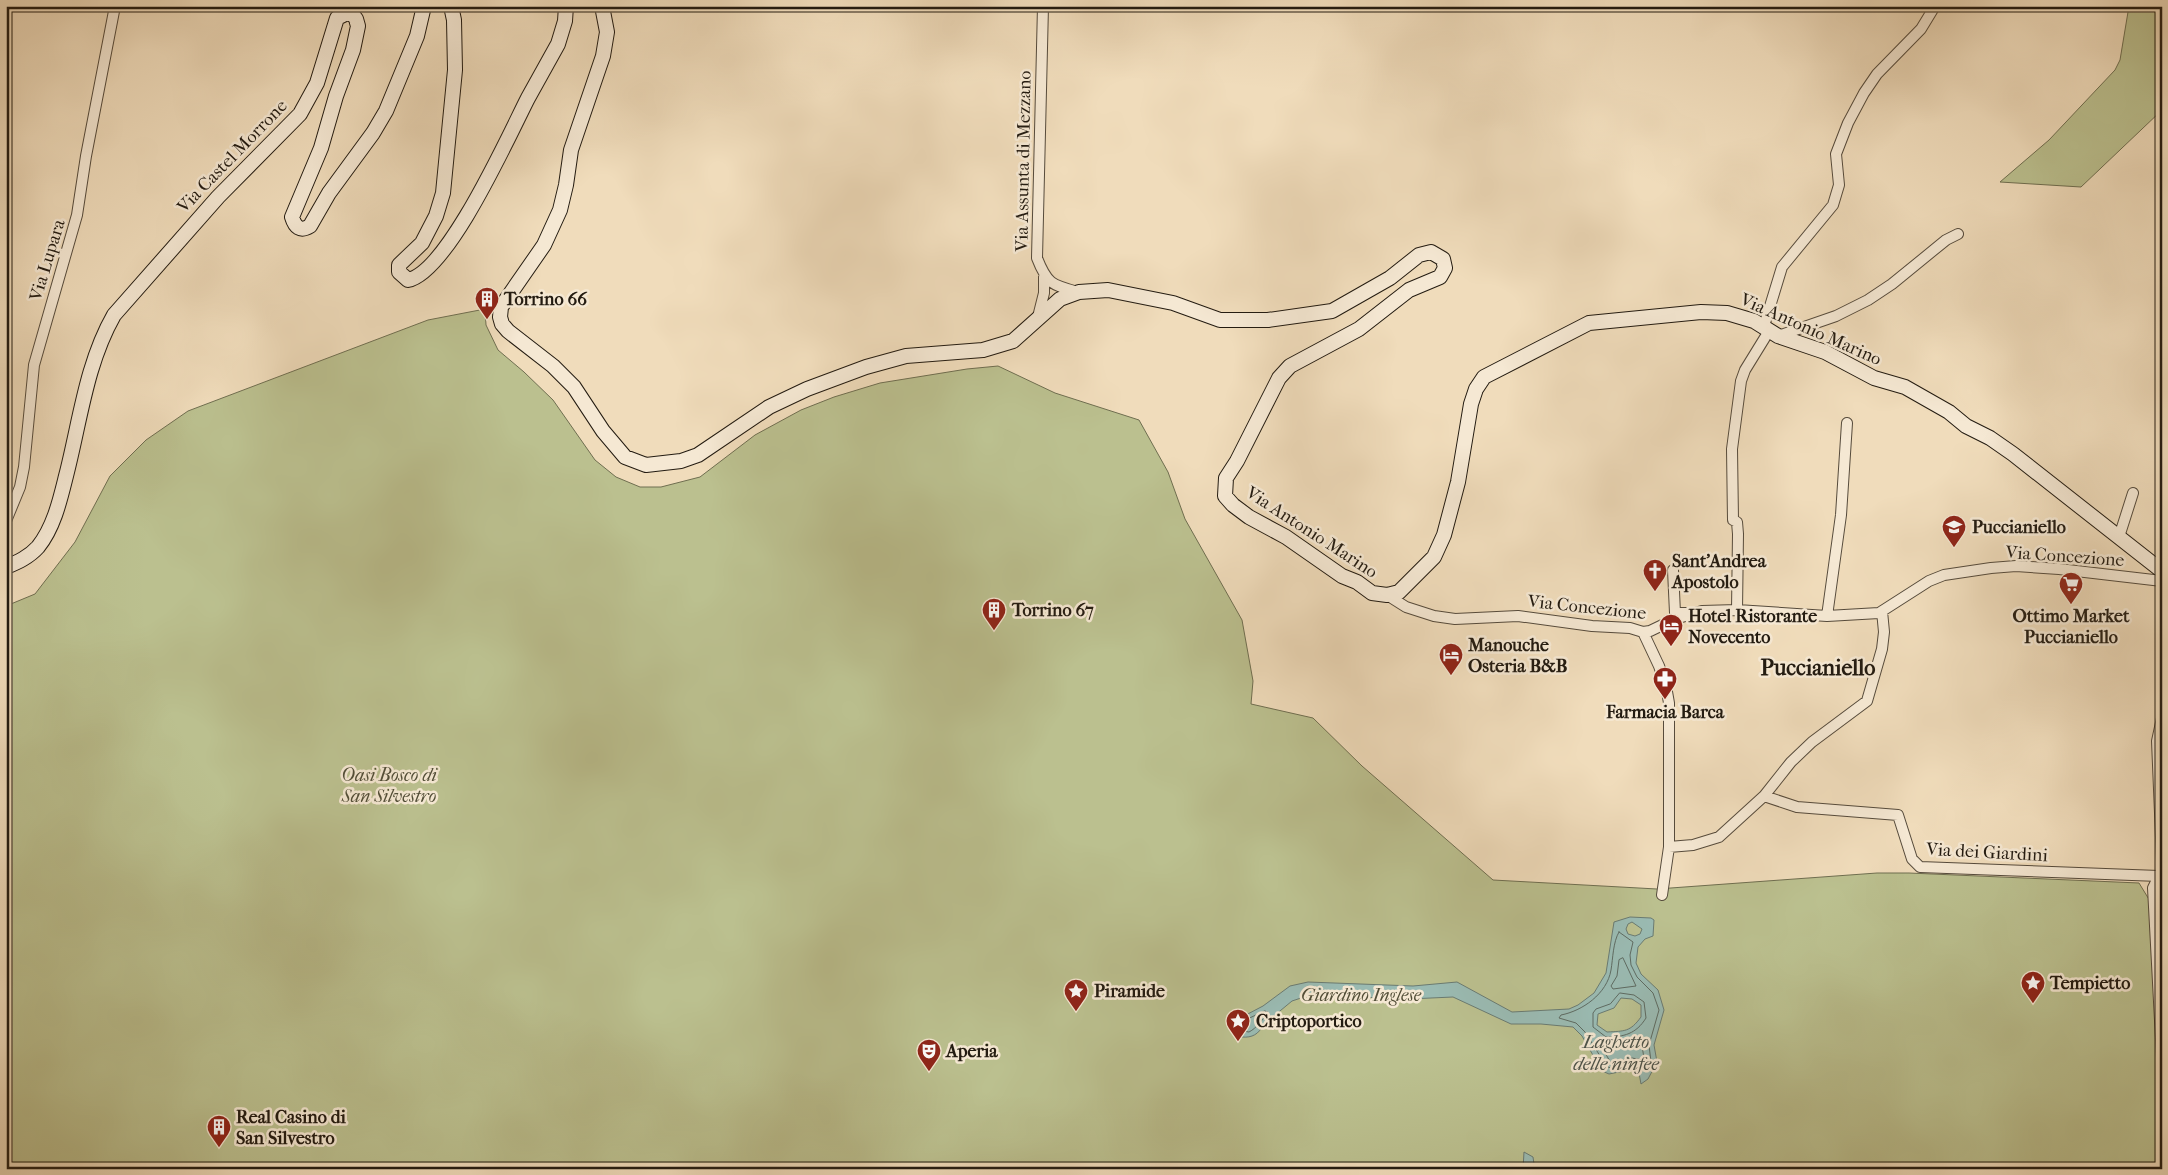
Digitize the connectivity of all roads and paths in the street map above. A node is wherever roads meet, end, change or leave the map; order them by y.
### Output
1 (115, 6) edge
2 (424, 6) edge
3 (451, 6) edge
4 (566, 6) edge
5 (602, 6) edge
6 (1043, 6) edge
7 (1935, 6) edge
8 (1958, 234) dead end
9 (1044, 276) junction
10 (1079, 292) junction
11 (1036, 322) junction
12 (1770, 331) junction
13 (1847, 423) dead end
14 (2133, 492) dead end
15 (6, 521) edge
16 (2119, 537) junction
17 (6, 568) edge
18 (1673, 570) dead end
19 (2162, 571) edge
20 (2162, 581) edge
21 (1387, 595) junction
22 (1737, 610) junction
23 (1882, 612) junction
24 (1692, 613) junction
25 (1827, 616) junction
26 (1643, 632) junction
27 (2162, 718) edge
28 (1764, 796) junction
29 (1669, 848) junction
30 (2162, 863) edge
31 (2160, 877) edge
32 (1662, 895) dead end
33 (2162, 1058) edge

1 - 15 street, Via Lupara
2 - 17 street, Via Castel Morrone
3 - 4 street
5 - 11 street
6 - 9 street, Via Assunta di Mezzano
7 - 12 street
8 - 12 street
9 - 10 street
9 - 11 street
10 - 11 street, Via Antonio Marino
10 - 21 street, Via Antonio Marino
12 - 16 street, Via Antonio Marino
12 - 21 street, Via Antonio Marino
12 - 22 street
13 - 25 street
14 - 16 street
16 - 19 street, Via Antonio Marino
18 - 24 street
20 - 23 street, Via Concezione
21 - 26 street, Via Concezione
22 - 24 street, Via Concezione
22 - 25 street, Via Concezione
23 - 25 street, Via Concezione
23 - 28 street
24 - 26 street, Via Concezione
26 - 29 street
27 - 30 street
28 - 29 street
28 - 31 street, Via dei Giardini
29 - 32 street
30 - 31 street
31 - 33 street

